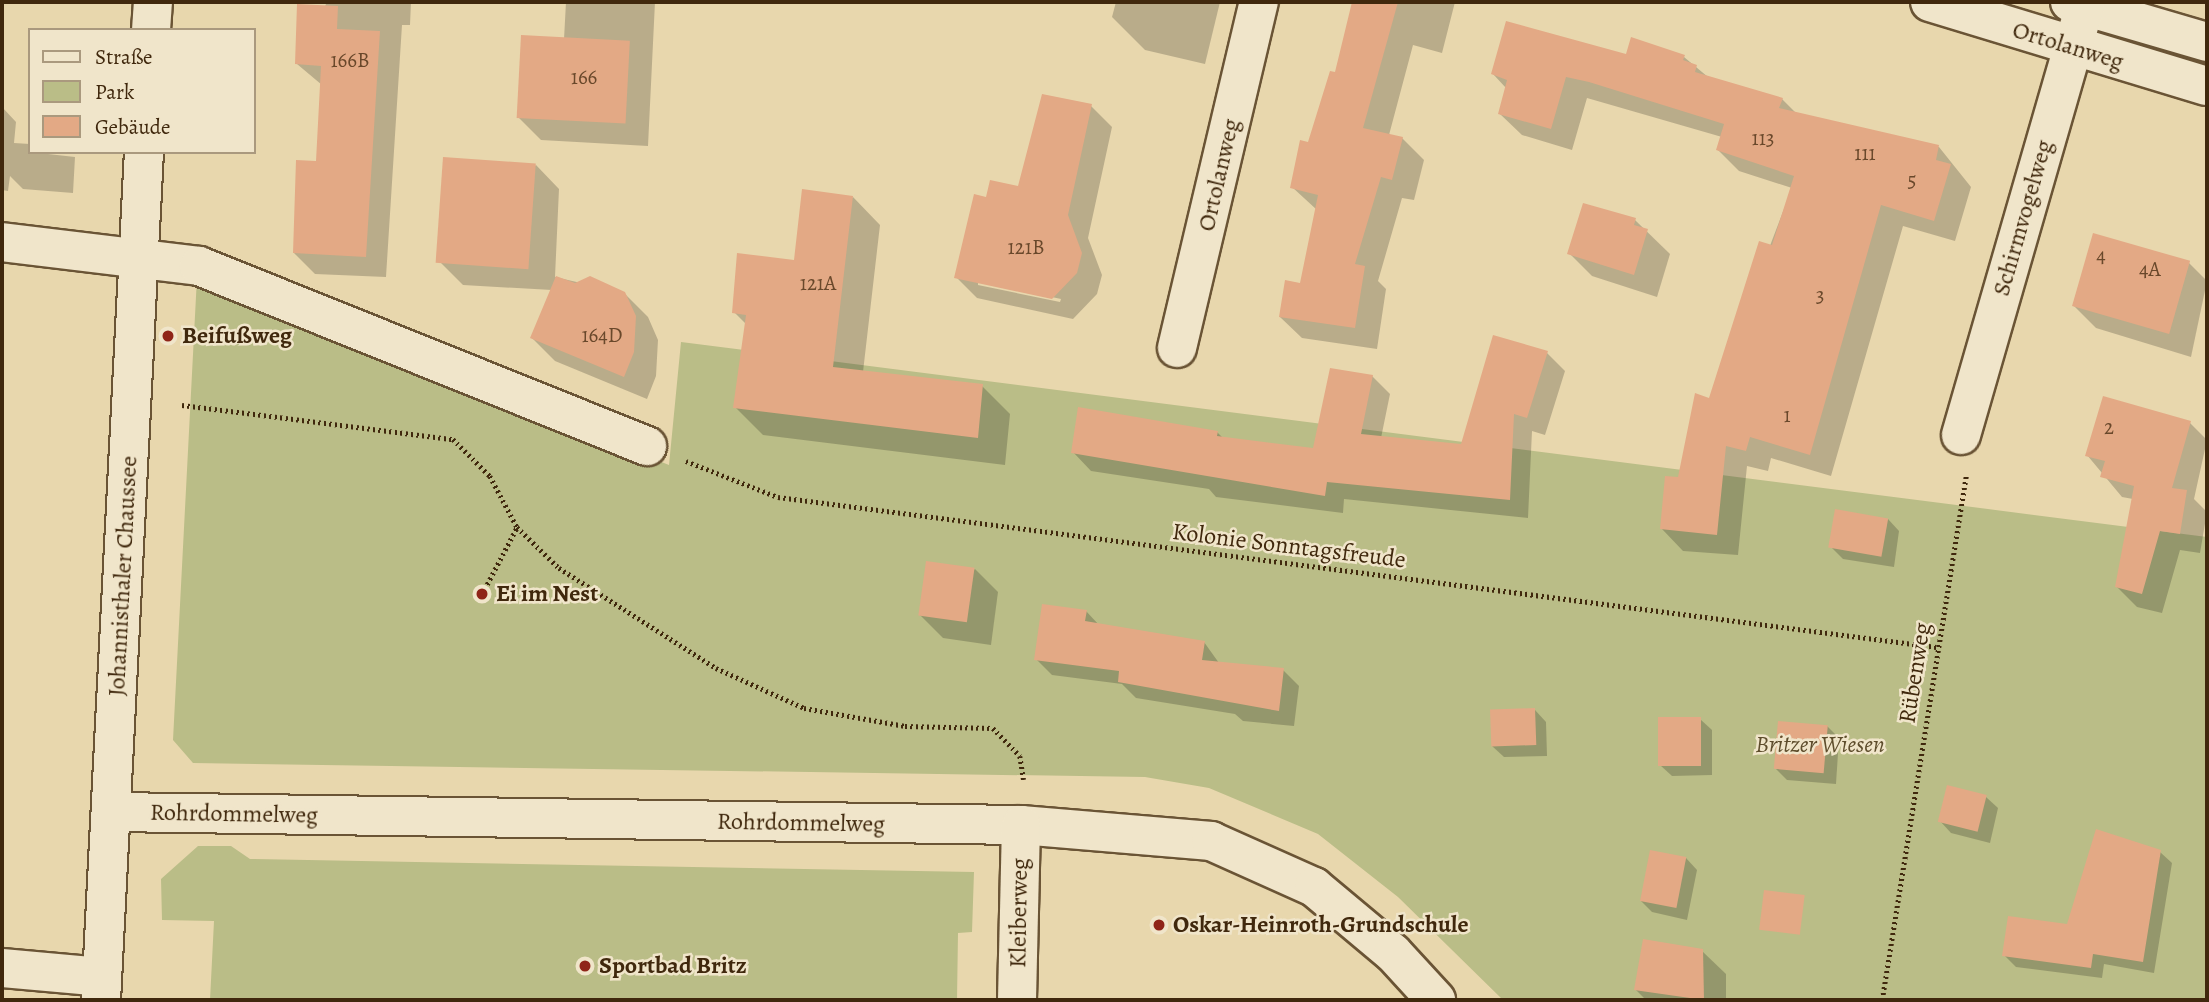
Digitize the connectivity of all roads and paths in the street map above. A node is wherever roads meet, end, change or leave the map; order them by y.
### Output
1 (153, 2) edge
2 (1259, 2) edge
3 (1930, 2) edge
4 (2080, 3) edge
5 (152, 28) edge
6 (2207, 42) edge
7 (2072, 50) junction
8 (2207, 86) edge
9 (144, 154) edge
10 (2, 242) edge
11 (138, 260) junction
12 (1177, 348) dead end
13 (182, 405) dead end
14 (1961, 435) joint
15 (647, 446) joint
16 (517, 527) junction
17 (482, 593) dead end
18 (1936, 647) junction
19 (112, 812) junction
20 (1021, 825) junction
21 (2, 968) edge
22 (101, 989) edge
23 (1017, 1000) edge
24 (1436, 1000) edge
25 (1882, 1000) edge

1 - 5 street
2 - 12 street, Ortolanweg
3 - 7 street, Ortolanweg
4 - 6 street, Ortolanweg
4 - 7 street, Schirmvogelweg
7 - 8 street, Ortolanweg
7 - 14 street, Schirmvogelweg
9 - 11 street, Johannisthaler Chaussee
10 - 11 street
11 - 15 street
11 - 19 street, Johannisthaler Chaussee
13 - 16 path
14 - 18 path, Rübenweg
15 - 18 path, Kolonie Sonntagsfreude
16 - 17 path
16 - 20 path
18 - 25 path, Rübenweg
19 - 20 street, Rohrdommelweg
19 - 22 street, Johannisthaler Chaussee
20 - 23 street, Kleiberweg
20 - 24 street, Rohrdommelweg
21 - 22 street

